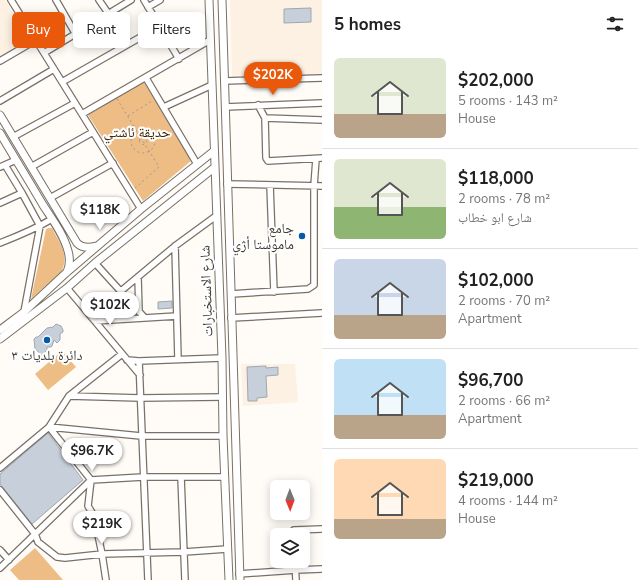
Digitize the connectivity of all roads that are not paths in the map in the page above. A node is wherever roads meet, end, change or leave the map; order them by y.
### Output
1 (11, 0) edge
2 (56, 0) edge
3 (99, 0) edge
4 (131, 0) edge
5 (144, 0) edge
6 (160, 0) edge
7 (209, 0) edge
8 (222, 0) edge
9 (148, 7) junction
10 (18, 12) edge
11 (107, 12) edge
12 (110, 12) edge
13 (151, 12) edge
14 (73, 28) edge
15 (73, 35) edge
16 (138, 39) edge
17 (210, 40) junction
18 (22, 48) edge
19 (41, 48) edge
20 (173, 48) edge
21 (211, 51) junction
22 (223, 51) junction
23 (44, 53) junction
24 (179, 59) junction
25 (0, 61) edge
26 (54, 69) junction
27 (146, 78) junction
28 (322, 78) edge
29 (224, 81) junction
30 (62, 82) junction
31 (212, 85) junction
32 (0, 101) edge
33 (75, 103) junction
34 (322, 103) edge
35 (258, 105) junction
36 (164, 107) junction
37 (225, 107) junction
38 (82, 114) junction
39 (0, 115) edge
40 (265, 118) junction
41 (322, 120) edge
42 (93, 132) junction
43 (0, 133) edge
44 (13, 137) junction
45 (214, 151) junction
46 (319, 158) edge
47 (16, 160) junction
48 (112, 163) junction
49 (197, 164) junction
50 (3, 166) edge
51 (31, 167) junction
52 (215, 167) junction
53 (227, 184) junction
54 (270, 185) junction
55 (314, 186) junction
56 (322, 186) edge
57 (22, 193) junction
58 (50, 198) junction
59 (0, 203) edge
60 (141, 209) junction
61 (216, 216) junction
62 (52, 219) junction
63 (40, 226) junction
64 (73, 238) junction
65 (0, 243) edge
66 (65, 243) junction
67 (98, 246) junction
68 (175, 246) junction
69 (95, 263) junction
70 (67, 272) junction
71 (230, 276) junction
72 (138, 277) junction
73 (218, 277) junction
74 (67, 288) junction
75 (121, 291) junction
76 (274, 292) junction
77 (231, 294) junction
78 (24, 312) junction
79 (139, 312) junction
80 (322, 314) edge
81 (177, 316) junction
82 (144, 317) junction
83 (231, 318) junction
84 (95, 321) junction
85 (0, 330) edge
86 (0, 339) edge
87 (122, 354) junction
88 (222, 358) junction
89 (178, 359) junction
90 (127, 360) junction
91 (139, 360) junction
92 (140, 376) junction
93 (69, 396) junction
94 (222, 397) junction
95 (140, 398) junction
96 (48, 427) junction
97 (142, 436) junction
98 (223, 436) junction
99 (0, 468) edge
100 (182, 477) junction
101 (225, 477) junction
102 (143, 478) junction
103 (91, 480) junction
104 (0, 490) edge
105 (310, 529) edge
106 (322, 529) edge
107 (35, 534) junction
108 (227, 549) junction
109 (0, 550) edge
110 (147, 552) junction
111 (184, 552) junction
112 (102, 554) junction
113 (9, 560) junction
114 (0, 568) edge
115 (322, 569) edge
116 (296, 570) junction
117 (239, 577) edge
118 (106, 580) edge
119 (148, 580) edge
120 (185, 580) edge
121 (229, 580) edge
122 (296, 580) edge

1 - 10 street
2 - 14 street
3 - 11 street
4 - 12 street
5 - 9 street
6 - 9 street
7 - 17 main road, شارع الاستخبارات
8 - 22 main road, شارع الاستخبارات
9 - 13 street
15 - 23 street
16 - 30 street
17 - 21 main road, شارع الاستخبارات
17 - 24 street
18 - 25 street
19 - 23 street
20 - 24 street
21 - 22 main road
21 - 31 main road, شارع الاستخبارات
22 - 29 main road, شارع الاستخبارات
23 - 26 street
24 - 27 street
26 - 30 street
26 - 32 street
27 - 36 street
27 - 38 street
28 - 29 street
29 - 37 main road, شارع الاستخبارات
30 - 33 street
31 - 36 street
31 - 45 main road, شارع الاستخبارات
33 - 38 street
33 - 44 street
34 - 35 street
35 - 37 street
35 - 40 street
36 - 49 street
37 - 53 main road, شارع الاستخبارات
38 - 42 street
39 - 44 main road
40 - 41 street
40 - 46 street
42 - 48 street
42 - 51 street
43 - 47 main road
44 - 51 main road
45 - 49 main road
45 - 52 main road, شارع الاستخبارات
46 - 55 street
47 - 50 street
47 - 62 main road
48 - 58 street
48 - 60 street
49 - 60 main road
50 - 57 street
51 - 58 main road
52 - 61 main road, شارع الاستخبارات
52 - 69 main road
53 - 54 street
53 - 71 main road, شارع الاستخبارات
54 - 55 street
54 - 76 street
55 - 56 street
55 - 76 street
57 - 59 street
57 - 63 street
58 - 64 main road
60 - 67 main road
61 - 68 street
61 - 73 main road, شارع الاستخبارات
62 - 63 street
62 - 66 main road
63 - 65 street
63 - 78 street
64 - 66 main road
64 - 67 main road
66 - 70 main road
67 - 70 main road
68 - 72 street
68 - 81 street
69 - 74 main road
69 - 75 street
70 - 78 main road
71 - 73 main road
71 - 77 main road, شارع الاستخبارات
72 - 75 street
72 - 79 street
73 - 88 main road, شارع الاستخبارات
74 - 84 street
74 - 86 main road
75 - 79 street
76 - 77 street
77 - 83 main road, شارع الاستخبارات
78 - 85 main road
79 - 82 street
80 - 83 street
81 - 82 street
81 - 89 street
82 - 84 street
83 - 117 main road, شارع الاستخبارات
84 - 87 street
87 - 90 street
87 - 93 street
88 - 89 street
88 - 94 main road, شارع الاستخبارات
89 - 91 street
90 - 91 street
90 - 92 street
91 - 92 street
92 - 95 street
93 - 95 street
93 - 96 street
94 - 95 street
94 - 98 main road, شارع الاستخبارات
95 - 97 street
96 - 97 street
96 - 99 street
96 - 103 street
97 - 98 street
97 - 102 street
98 - 101 main road, شارع الاستخبارات
100 - 101 street
100 - 102 street
100 - 111 street
101 - 108 main road, شارع الاستخبارات
102 - 103 street
102 - 110 street
103 - 107 street
103 - 112 street
104 - 107 street
105 - 106 street
107 - 112 street
107 - 113 street
108 - 111 street
108 - 121 main road, شارع الاستخبارات
109 - 113 street
110 - 111 street
110 - 112 street
110 - 119 street
111 - 120 street
112 - 118 street
113 - 114 street
115 - 116 street
116 - 117 street
116 - 122 street

